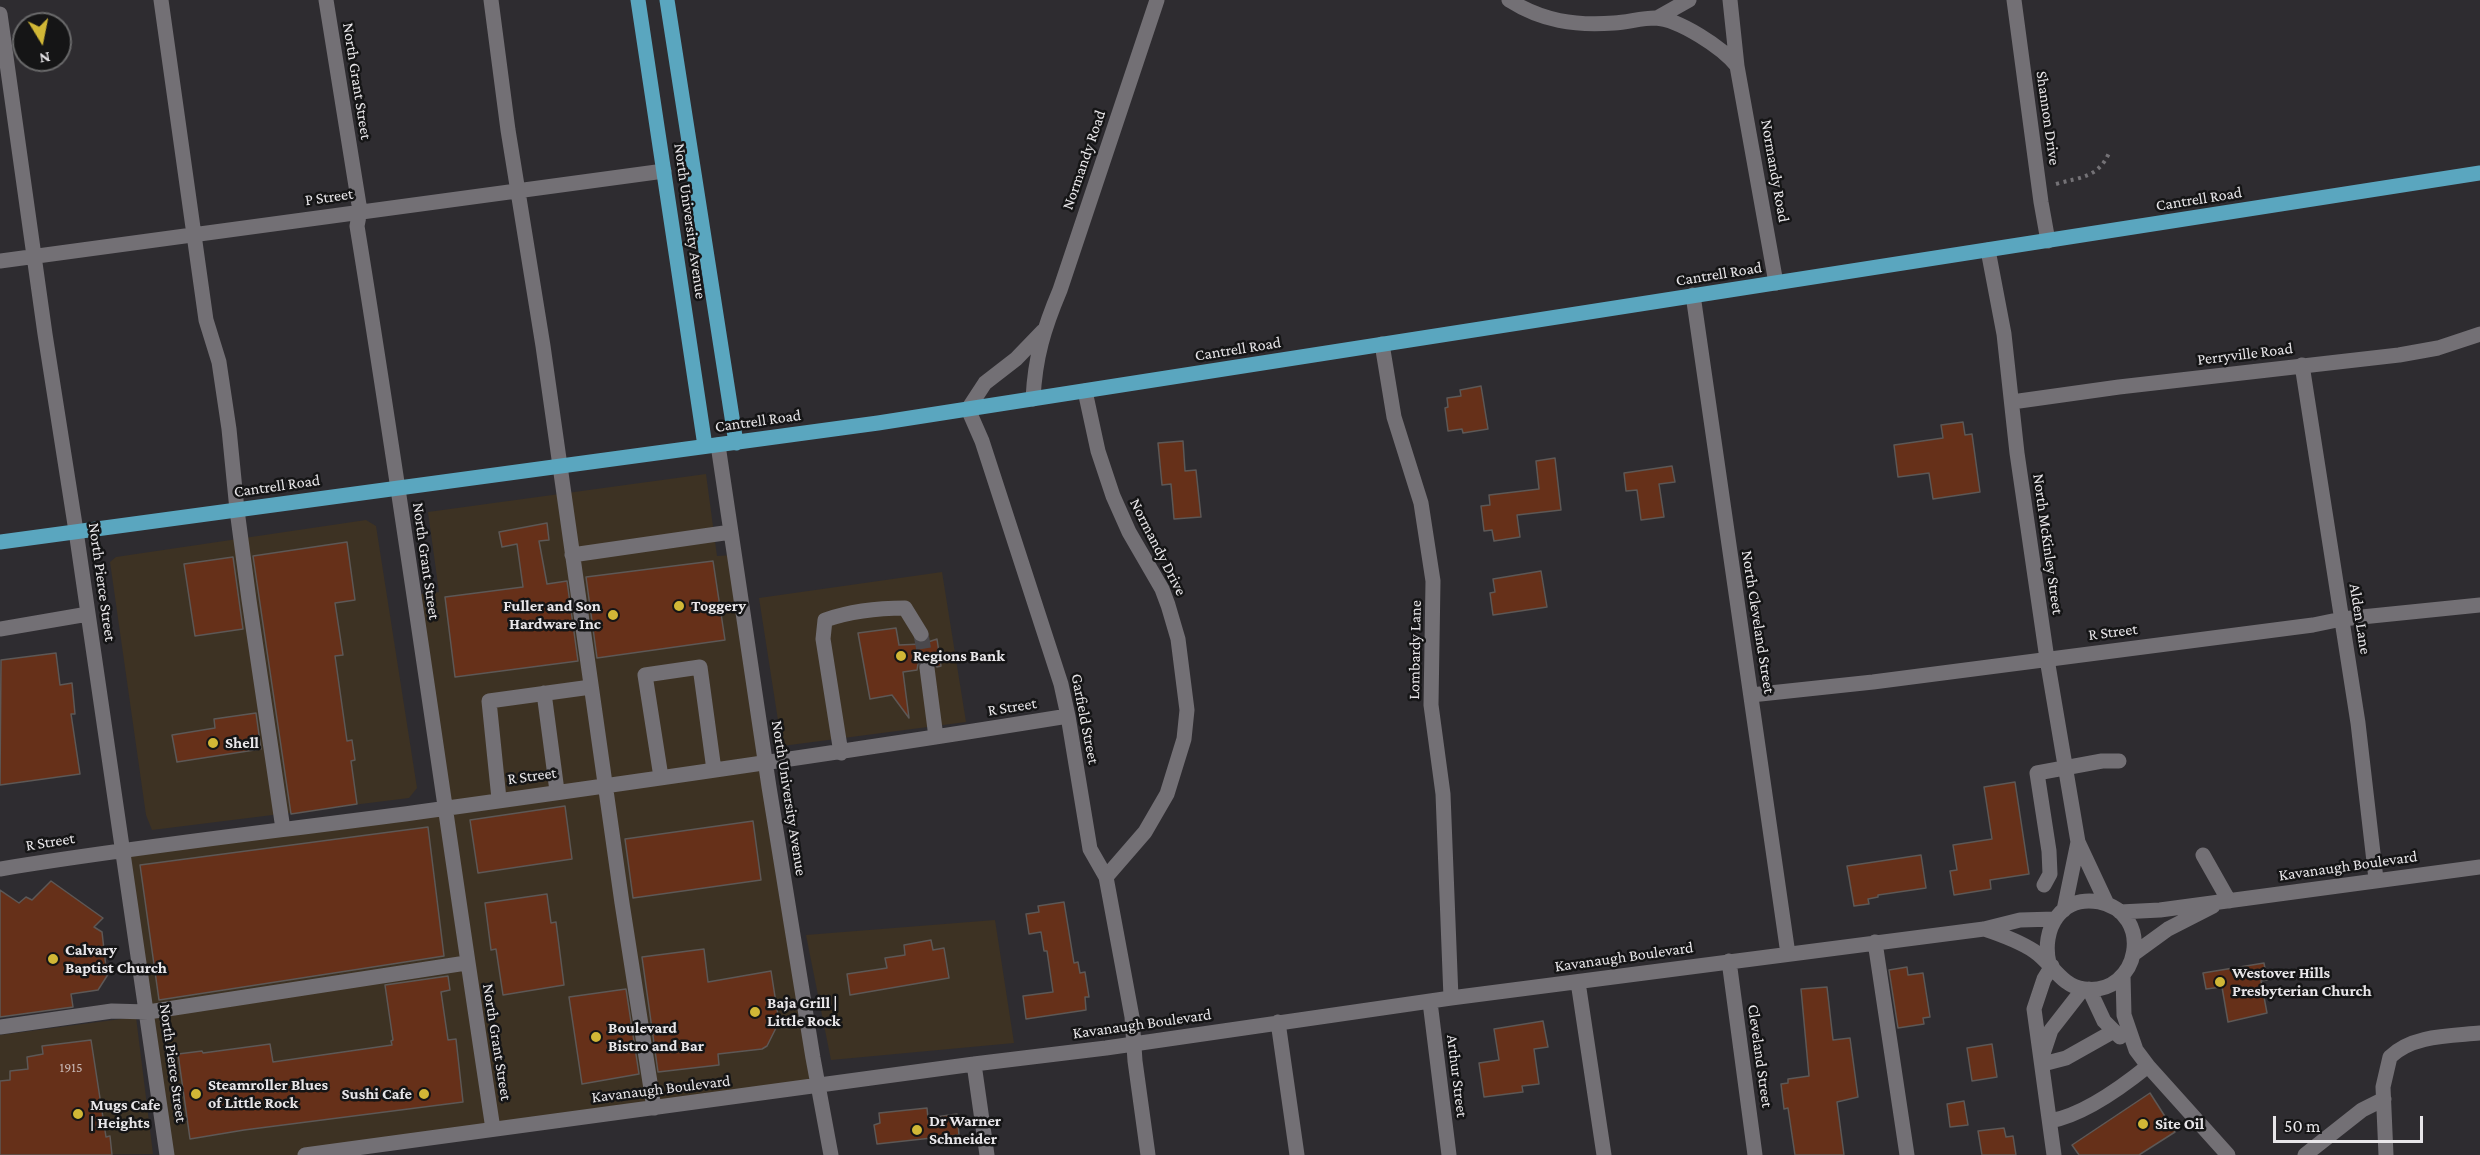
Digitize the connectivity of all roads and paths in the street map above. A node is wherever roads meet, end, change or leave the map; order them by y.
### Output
1 (161, 0) edge
2 (326, 0) edge
3 (491, 0) edge
4 (638, 0) edge
5 (667, 0) edge
6 (1157, 0) edge
7 (1509, 0) edge
8 (1689, 0) edge
9 (1730, 0) edge
10 (2014, 0) edge
11 (0, 15) edge
12 (1657, 18) junction
13 (1737, 66) junction
14 (2109, 153) dead end
15 (664, 171) junction
16 (2480, 173) edge
17 (2039, 188) junction
18 (519, 190) junction
19 (360, 211) junction
20 (195, 234) junction
21 (2048, 241) junction
22 (1988, 250) junction
23 (35, 256) junction
24 (0, 261) edge
25 (1776, 283) junction
26 (1693, 296) junction
27 (1043, 331) junction
28 (2480, 334) edge
29 (1382, 344) junction
30 (2302, 365) junction
31 (1085, 391) junction
32 (1033, 399) junction
33 (2012, 402) junction
34 (968, 409) junction
35 (736, 443) junction
36 (711, 446) junction
37 (559, 466) junction
38 (397, 488) junction
39 (237, 510) junction
40 (76, 531) junction
41 (731, 532) junction
42 (0, 542) edge
43 (572, 555) junction
44 (2480, 604) edge
45 (88, 614) junction
46 (2342, 619) junction
47 (0, 629) edge
48 (921, 634) tunnel mouth
49 (2047, 659) junction
50 (927, 668) tunnel mouth
51 (591, 687) junction
52 (544, 693) junction
53 (1751, 695) junction
54 (1068, 716) junction
55 (936, 737) junction
56 (841, 753) junction
57 (2119, 761) dead end
58 (765, 763) junction
59 (2064, 767) junction
60 (714, 770) junction
61 (661, 777) junction
62 (606, 785) junction
63 (557, 791) junction
64 (499, 799) junction
65 (444, 807) junction
66 (283, 829) junction
67 (2078, 842) junction
68 (123, 849) junction
69 (2203, 855) dead end
70 (2480, 867) edge
71 (0, 869) edge
72 (1106, 877) junction
73 (2376, 879) junction
74 (2044, 885) dead end
75 (2225, 902) junction
76 (2114, 908) junction
77 (2059, 915) junction
78 (1984, 929) junction
79 (1875, 942) junction
80 (2135, 953) junction
81 (1788, 954) junction
82 (1729, 961) junction
83 (466, 963) junction
84 (2051, 964) junction
85 (2123, 975) junction
86 (1578, 982) junction
87 (2086, 989) junction
88 (1450, 998) junction
89 (1430, 1002) junction
90 (148, 1012) junction
91 (1278, 1022) junction
92 (0, 1028) edge
93 (2114, 1031) junction
94 (2480, 1033) edge
95 (1133, 1043) junction
96 (2136, 1050) junction
97 (2042, 1060) junction
98 (974, 1064) junction
99 (2148, 1066) junction
100 (818, 1086) junction
101 (2384, 1099) junction
102 (654, 1108) junction
103 (2050, 1121) junction
104 (492, 1129) junction
105 (167, 1155) edge
106 (305, 1155) edge
107 (831, 1155) edge
108 (987, 1155) edge
109 (1148, 1155) edge
110 (1297, 1155) edge
111 (1449, 1155) edge
112 (1604, 1155) edge
113 (1755, 1155) edge
114 (1907, 1155) edge
115 (2055, 1155) edge
116 (2228, 1155) edge
117 (2305, 1155) edge
118 (2386, 1155) edge

1 - 20 street
2 - 19 street, North Grant Street
3 - 18 street
4 - 15 main road, North University Avenue
5 - 35 main road, North University Avenue
6 - 27 street, Normandy Road
7 - 12 street
8 - 12 street
9 - 13 street, Normandy Road
10 - 17 street, Shannon Drive
11 - 23 street, North Pierce Street
12 - 13 street
13 - 25 street, Normandy Road
14 - 17 path
15 - 18 street, P Street
15 - 36 main road, North University Avenue
16 - 21 main road, Cantrell Road
17 - 21 street, Shannon Drive
18 - 19 street, P Street
18 - 37 street
19 - 20 street, P Street
19 - 38 street, North Grant Street
20 - 23 street, P Street
20 - 39 street
21 - 22 main road, Cantrell Road
22 - 25 main road, Cantrell Road
22 - 33 street, North McKinley Street
23 - 24 street, P Street
23 - 40 street, North Pierce Street
25 - 26 main road, Cantrell Road
26 - 29 main road, Cantrell Road
26 - 53 street, North Cleveland Street
27 - 32 street, Normandy Road
27 - 34 street, Normandy Road
28 - 30 street, Perryville Road
29 - 31 main road, Cantrell Road
29 - 88 street, Lombardy Lane
30 - 33 street, Perryville Road
30 - 46 street, Alden Lane
31 - 32 main road, Cantrell Road
31 - 72 street, Normandy Drive
32 - 34 main road, Cantrell Road
33 - 49 street, North McKinley Street
34 - 35 main road, Cantrell Road
34 - 54 street, Garfield Street
35 - 36 main road, Cantrell Road
36 - 37 main road, Cantrell Road
36 - 41 street, North University Avenue
37 - 38 main road, Cantrell Road
37 - 43 street
38 - 39 main road, Cantrell Road
38 - 65 street, North Grant Street
39 - 40 main road, Cantrell Road
39 - 66 street
40 - 42 main road, Cantrell Road
40 - 45 street, North Pierce Street
41 - 43 street
41 - 58 street, North University Avenue
43 - 51 street
44 - 46 street, R Street
45 - 47 street
45 - 68 street, North Pierce Street
46 - 49 street, R Street
46 - 73 street, Alden Lane
48 - 56 street
49 - 53 street, R Street
49 - 59 street, North McKinley Street
50 - 55 street
51 - 52 street
51 - 62 street
52 - 63 street
52 - 64 street
53 - 81 street, North Cleveland Street
54 - 55 street, R Street
54 - 72 street, Garfield Street
55 - 56 street, R Street
56 - 58 street, R Street
57 - 59 street
58 - 60 street, R Street
58 - 100 street, North University Avenue
59 - 67 street, North McKinley Street
59 - 74 street
60 - 61 street, R Street
60 - 61 street
61 - 62 street, R Street
62 - 63 street, R Street
62 - 102 street
63 - 64 street, R Street
64 - 65 street, R Street
65 - 66 street, R Street
65 - 83 street, North Grant Street
66 - 68 street, R Street
67 - 76 street
67 - 77 street
68 - 71 street, R Street
68 - 90 street, North Pierce Street
69 - 75 street
70 - 73 street, Kavanaugh Boulevard
72 - 95 street, Garfield Street
73 - 75 street, Kavanaugh Boulevard
75 - 76 street, Kavanaugh Boulevard
75 - 80 street
76 - 77 street
76 - 80 street
77 - 78 street, Kavanaugh Boulevard
77 - 84 street
78 - 79 street, Kavanaugh Boulevard
78 - 84 street
79 - 81 street, Kavanaugh Boulevard
79 - 114 street
80 - 85 street
81 - 82 street, Kavanaugh Boulevard
82 - 86 street, Kavanaugh Boulevard
82 - 113 street, Cleveland Street
83 - 90 street
83 - 104 street, North Grant Street
84 - 87 street
84 - 97 street
85 - 87 street
85 - 96 street
86 - 88 street, Kavanaugh Boulevard
86 - 112 street
87 - 93 street
87 - 97 street
88 - 89 street, Kavanaugh Boulevard
89 - 91 street, Kavanaugh Boulevard
89 - 111 street, Arthur Street
90 - 92 street
90 - 105 street, North Pierce Street
91 - 95 street, Kavanaugh Boulevard
91 - 110 street
93 - 96 street
93 - 97 street
94 - 101 street
95 - 98 street, Kavanaugh Boulevard
95 - 109 street, Garfield Street
96 - 99 street
97 - 103 street
98 - 100 street, Kavanaugh Boulevard
98 - 108 street
99 - 103 street
99 - 116 street
100 - 102 street, Kavanaugh Boulevard
100 - 107 street, North University Avenue
101 - 117 street
101 - 118 street
102 - 104 street, Kavanaugh Boulevard
103 - 115 street
104 - 106 street, Kavanaugh Boulevard

